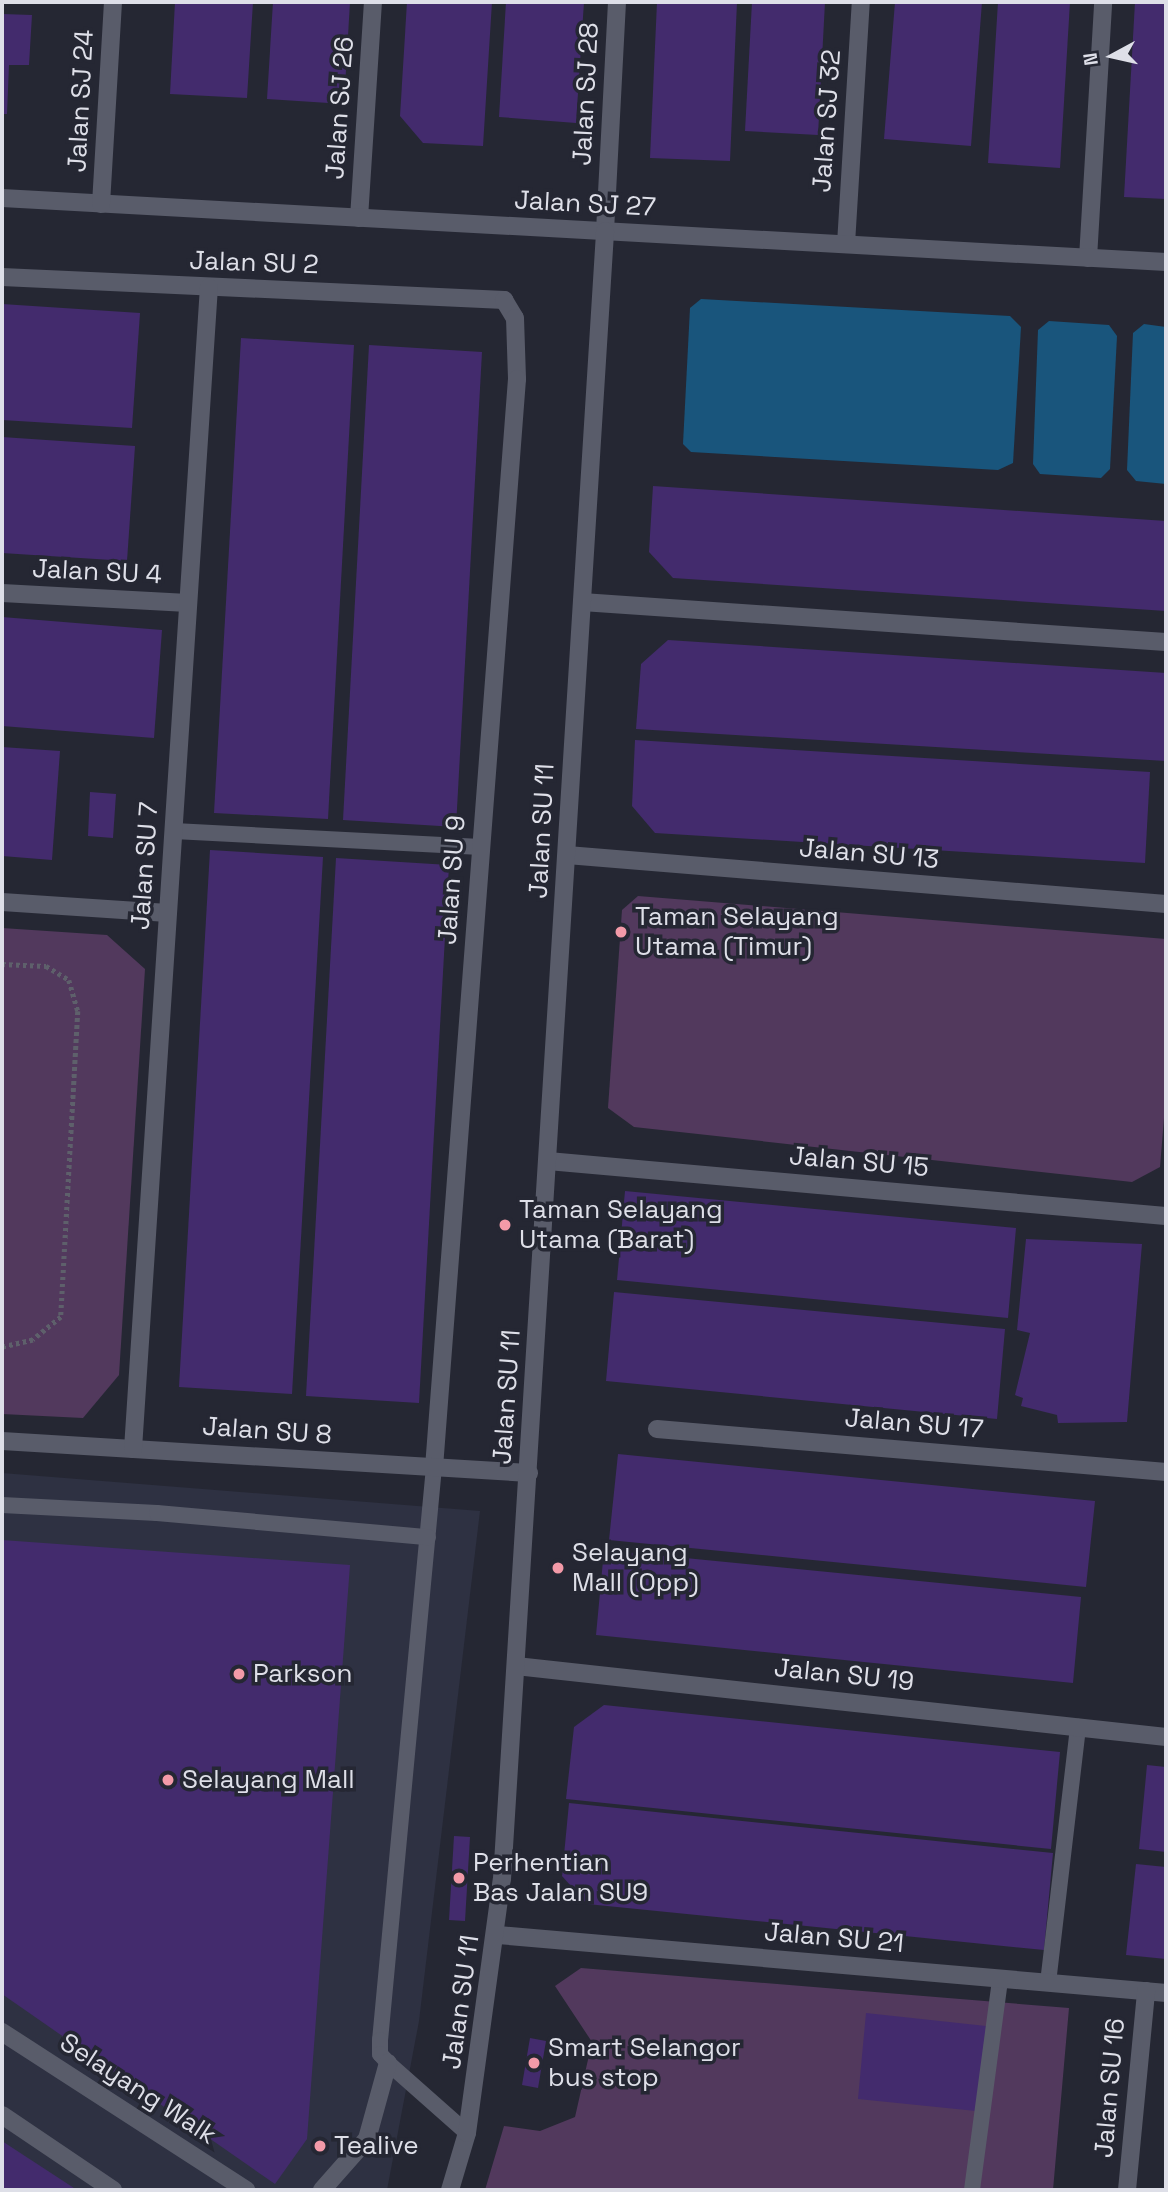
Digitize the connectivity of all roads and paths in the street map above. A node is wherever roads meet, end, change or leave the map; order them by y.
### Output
1 (113, 2) edge
2 (373, 2) edge
3 (617, 2) edge
4 (861, 2) edge
5 (1103, 2) edge
6 (2, 198) edge
7 (101, 204) junction
8 (359, 218) junction
9 (605, 231) junction
10 (846, 244) junction
11 (1088, 258) junction
12 (1166, 262) edge
13 (2, 277) edge
14 (209, 288) junction
15 (504, 300) joint
16 (2, 593) edge
17 (582, 602) junction
18 (188, 603) junction
19 (1166, 642) edge
20 (174, 831) junction
21 (481, 847) junction
22 (567, 855) junction
23 (2, 902) edge
24 (1166, 904) edge
25 (168, 913) junction
26 (2, 964) edge
27 (548, 1161) junction
28 (1166, 1216) edge
29 (2, 1347) edge
30 (657, 1429) dead end
31 (2, 1441) edge
32 (133, 1449) junction
33 (434, 1467) junction
34 (1166, 1472) edge
35 (529, 1473) junction
36 (2, 1505) edge
37 (428, 1537) junction
38 (516, 1666) junction
39 (1078, 1727) junction
40 (1166, 1737) edge
41 (498, 1935) junction
42 (1000, 1979) junction
43 (1048, 1983) junction
44 (1146, 1991) junction
45 (1166, 1993) edge
46 (2, 2032) edge
47 (388, 2063) junction
48 (2, 2115) edge
49 (467, 2133) junction
50 (113, 2190) edge
51 (246, 2190) edge
52 (322, 2190) edge
53 (450, 2190) edge
54 (972, 2190) edge
55 (1127, 2190) edge

1 - 7 street, Jalan SJ 24
2 - 8 street, Jalan SJ 26
3 - 9 street, Jalan SJ 28
4 - 10 street, Jalan SJ 32
5 - 11 street
6 - 7 street, Jalan SJ 27
7 - 8 street, Jalan SJ 27
8 - 9 street, Jalan SJ 27
9 - 10 street, Jalan SJ 27
9 - 17 street, Jalan SU 11
10 - 11 street, Jalan SJ 27
11 - 12 street, Jalan SJ 27
13 - 14 street, Jalan SU 2
14 - 15 street, Jalan SU 2
14 - 18 street, Jalan SU 7
15 - 21 street, Jalan SU 9
16 - 18 street, Jalan SU 4
17 - 19 street
17 - 22 street, Jalan SU 11
18 - 20 street, Jalan SU 7
20 - 21 lane
20 - 25 street, Jalan SU 7
21 - 33 street, Jalan SU 9
22 - 24 street, Jalan SU 13
22 - 27 street, Jalan SU 11
23 - 25 street
25 - 32 street, Jalan SU 7
26 - 29 path
27 - 28 street, Jalan SU 15
27 - 35 street, Jalan SU 11
30 - 34 street, Jalan SU 17
31 - 32 street, Jalan SU 8
32 - 33 street, Jalan SU 8
33 - 35 street, Jalan SU 8
33 - 37 lane
35 - 38 street, Jalan SU 11
36 - 37 lane
37 - 47 lane
38 - 39 street, Jalan SU 19
38 - 41 street, Jalan SU 11
39 - 40 street, Jalan SU 19
39 - 43 lane
41 - 42 street, Jalan SU 21
41 - 49 street, Jalan SU 11
42 - 43 street, Jalan SU 21
42 - 54 lane
43 - 44 street, Jalan SU 21
44 - 45 street, Jalan SU 21
44 - 55 street, Jalan SU 16
46 - 51 street, Selayang Walk
47 - 49 lane
47 - 52 street
48 - 50 street
49 - 53 street, Jalan SU 11

